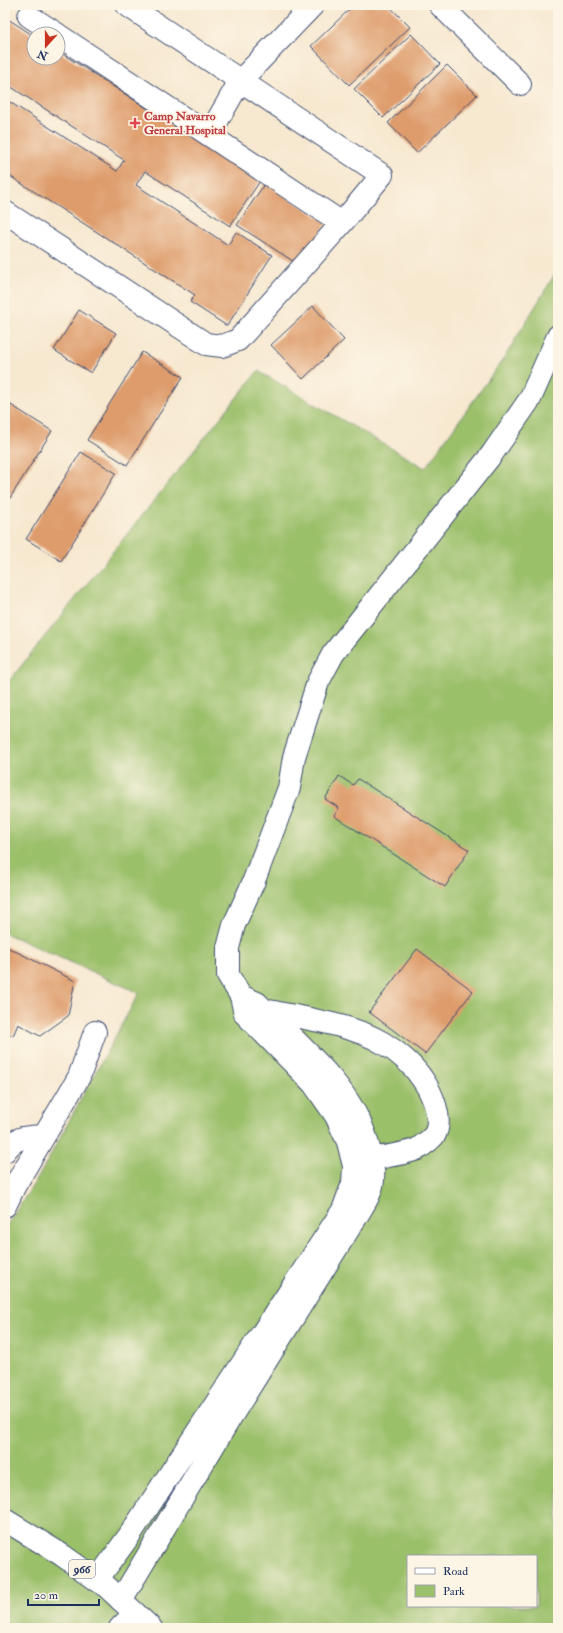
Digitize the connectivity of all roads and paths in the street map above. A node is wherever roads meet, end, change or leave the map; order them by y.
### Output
1 (127, 5) edge
2 (313, 5) edge
3 (440, 5) edge
4 (29, 16) dead end
5 (45, 26) edge
6 (66, 40) edge
7 (240, 81) junction
8 (520, 84) dead end
9 (208, 135) junction
10 (5, 212) edge
11 (342, 223) junction
12 (558, 336) edge
13 (241, 996) junction
14 (264, 1010) junction
15 (95, 1032) dead end
16 (44, 1136) junction
17 (6, 1149) edge
18 (372, 1159) junction
19 (8, 1189) edge
20 (5, 1520) edge
21 (97, 1580) junction
22 (128, 1606) junction
23 (120, 1628) edge
24 (151, 1628) edge

1 - 7 main road
2 - 7 main road
3 - 8 main road
4 - 5 main road
6 - 9 main road
7 - 9 main road
7 - 11 main road
9 - 11 main road
10 - 11 main road
12 - 13 main road
13 - 14 main road
13 - 21 main road
14 - 18 main road
14 - 18 main road
15 - 16 main road
16 - 17 main road
16 - 19 main road
18 - 22 main road
20 - 21 main road, 966
21 - 22 main road, 966
22 - 23 main road
22 - 24 main road, 966

